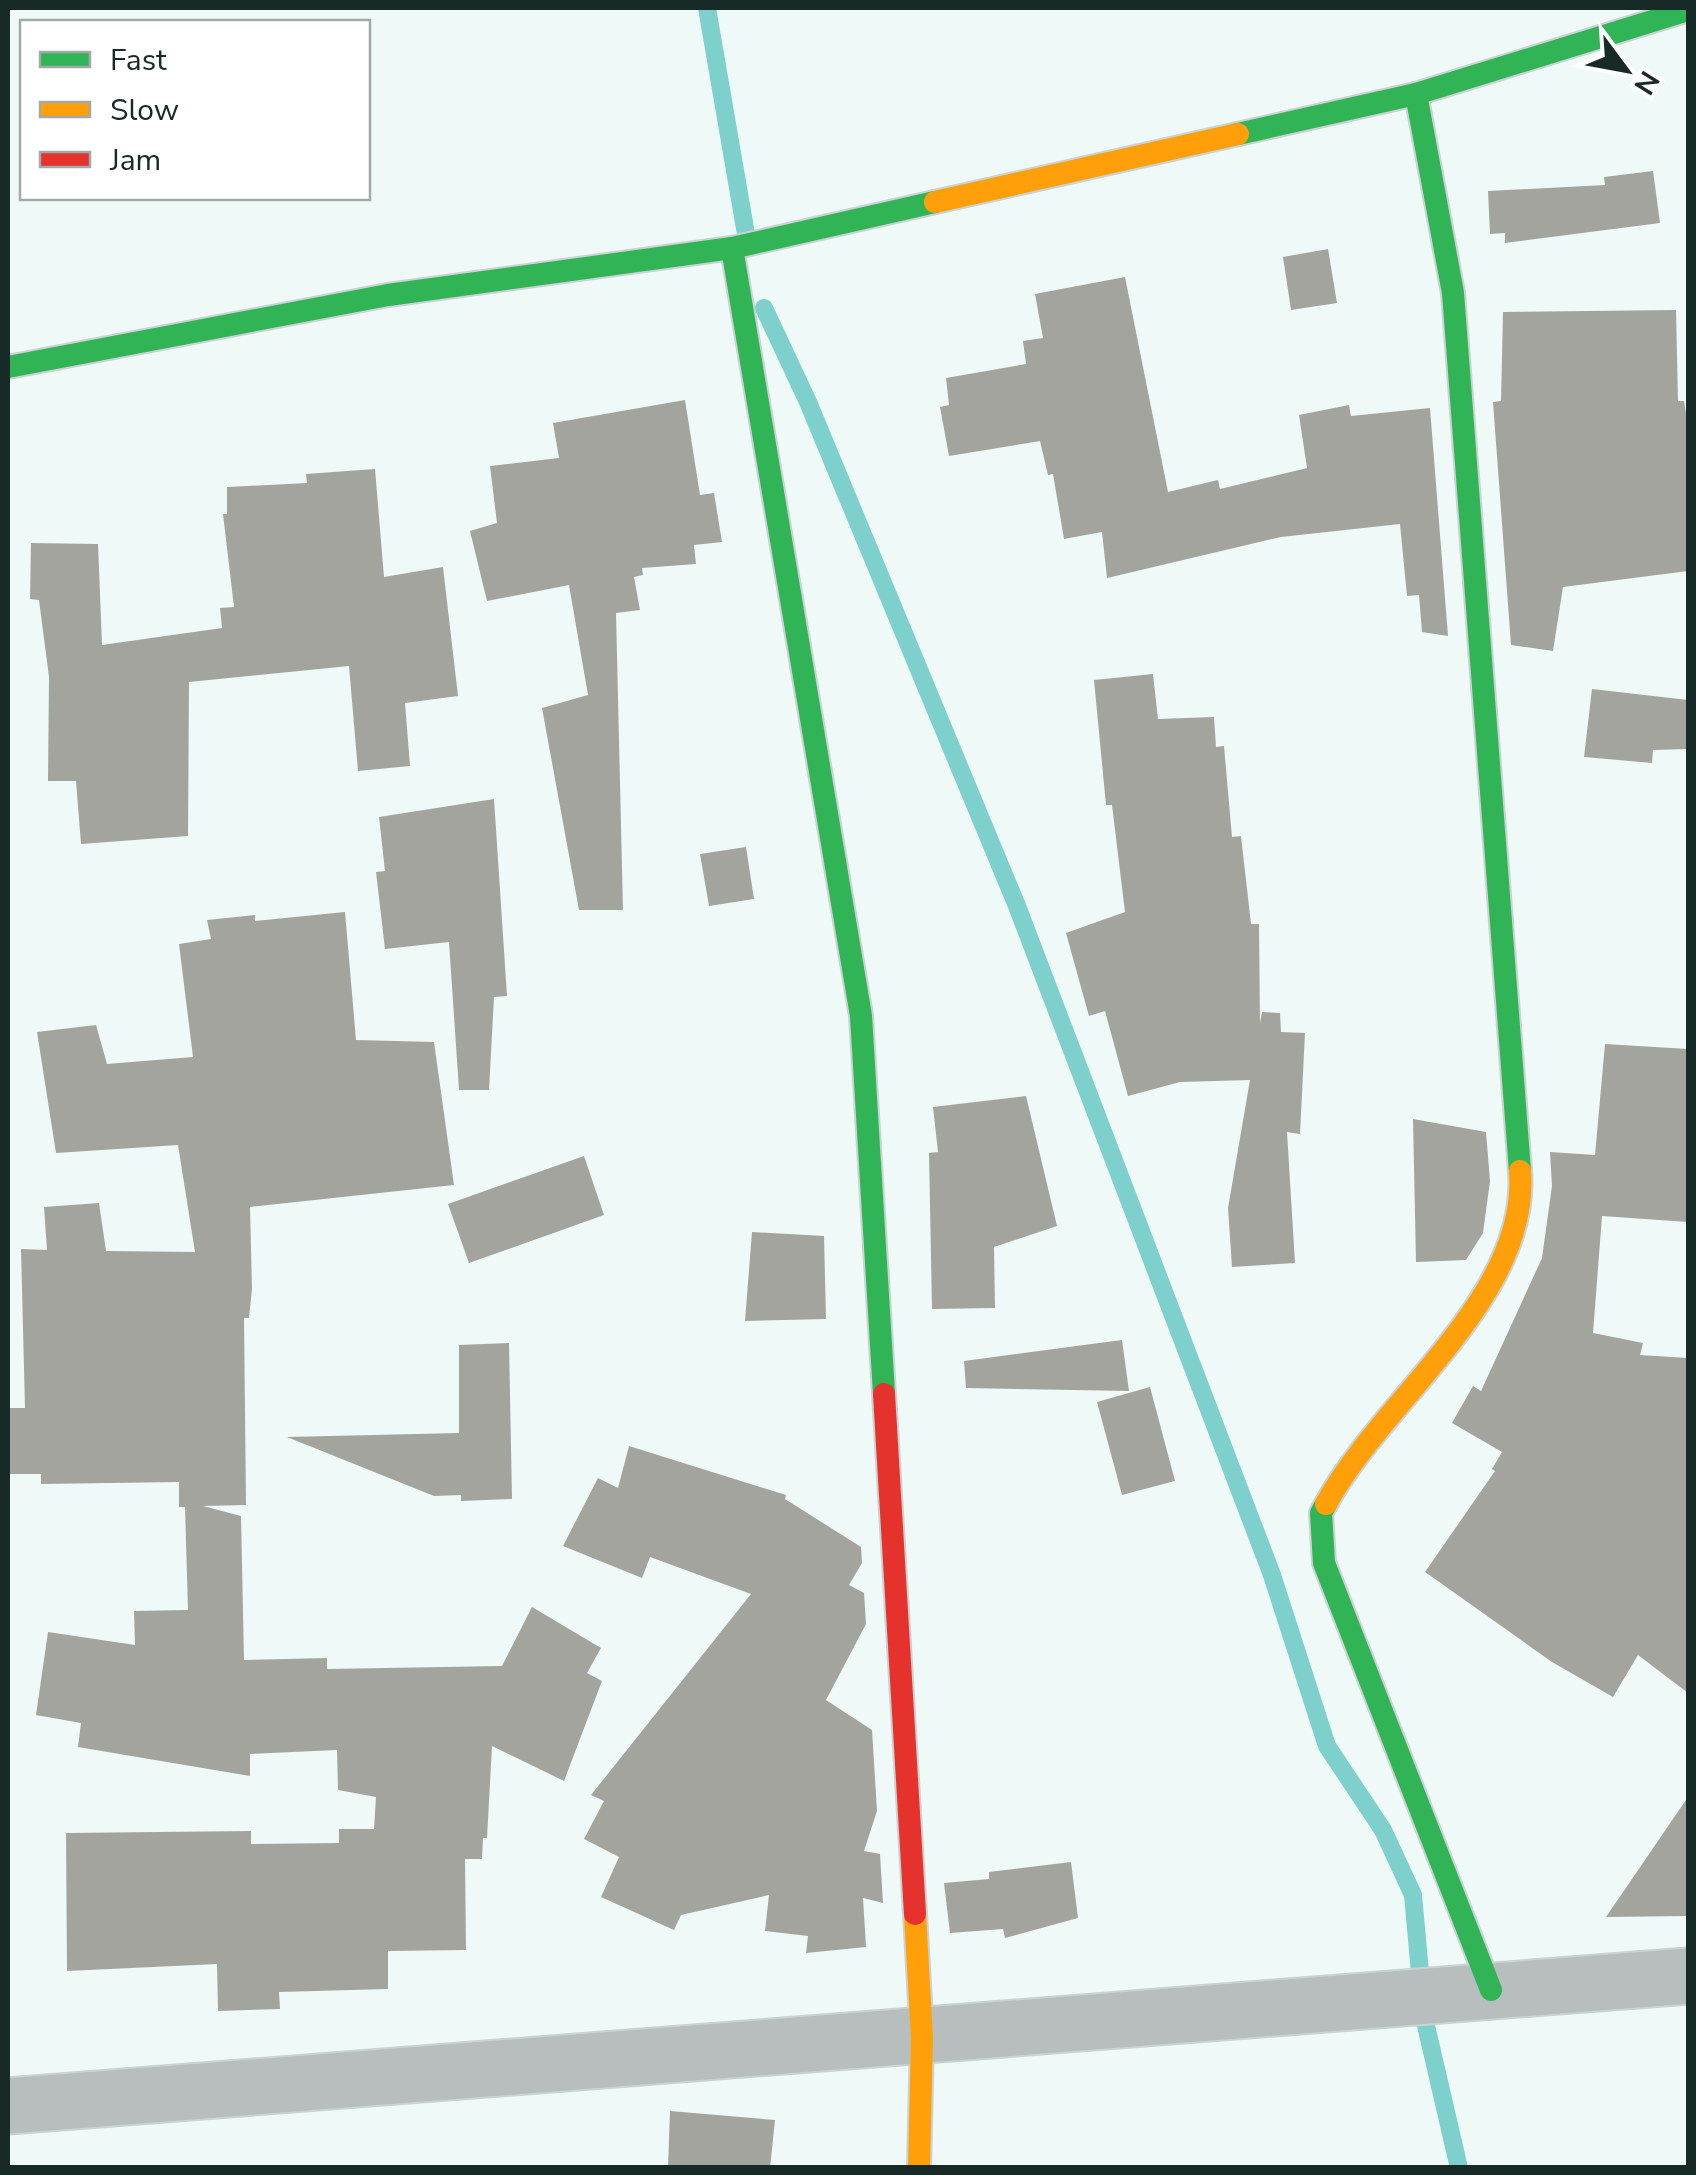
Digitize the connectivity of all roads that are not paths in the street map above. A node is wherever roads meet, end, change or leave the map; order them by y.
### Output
1 (1688, 10) edge
2 (1416, 94) junction
3 (732, 248) junction
4 (8, 367) edge
5 (1688, 1976) edge
6 (1491, 1990) junction
7 (922, 2038) junction
8 (8, 2106) edge
9 (919, 2168) edge

1 - 2 street
2 - 3 street
2 - 6 street
3 - 4 street
3 - 7 street
5 - 6 street
6 - 7 street
7 - 8 street
7 - 9 street

